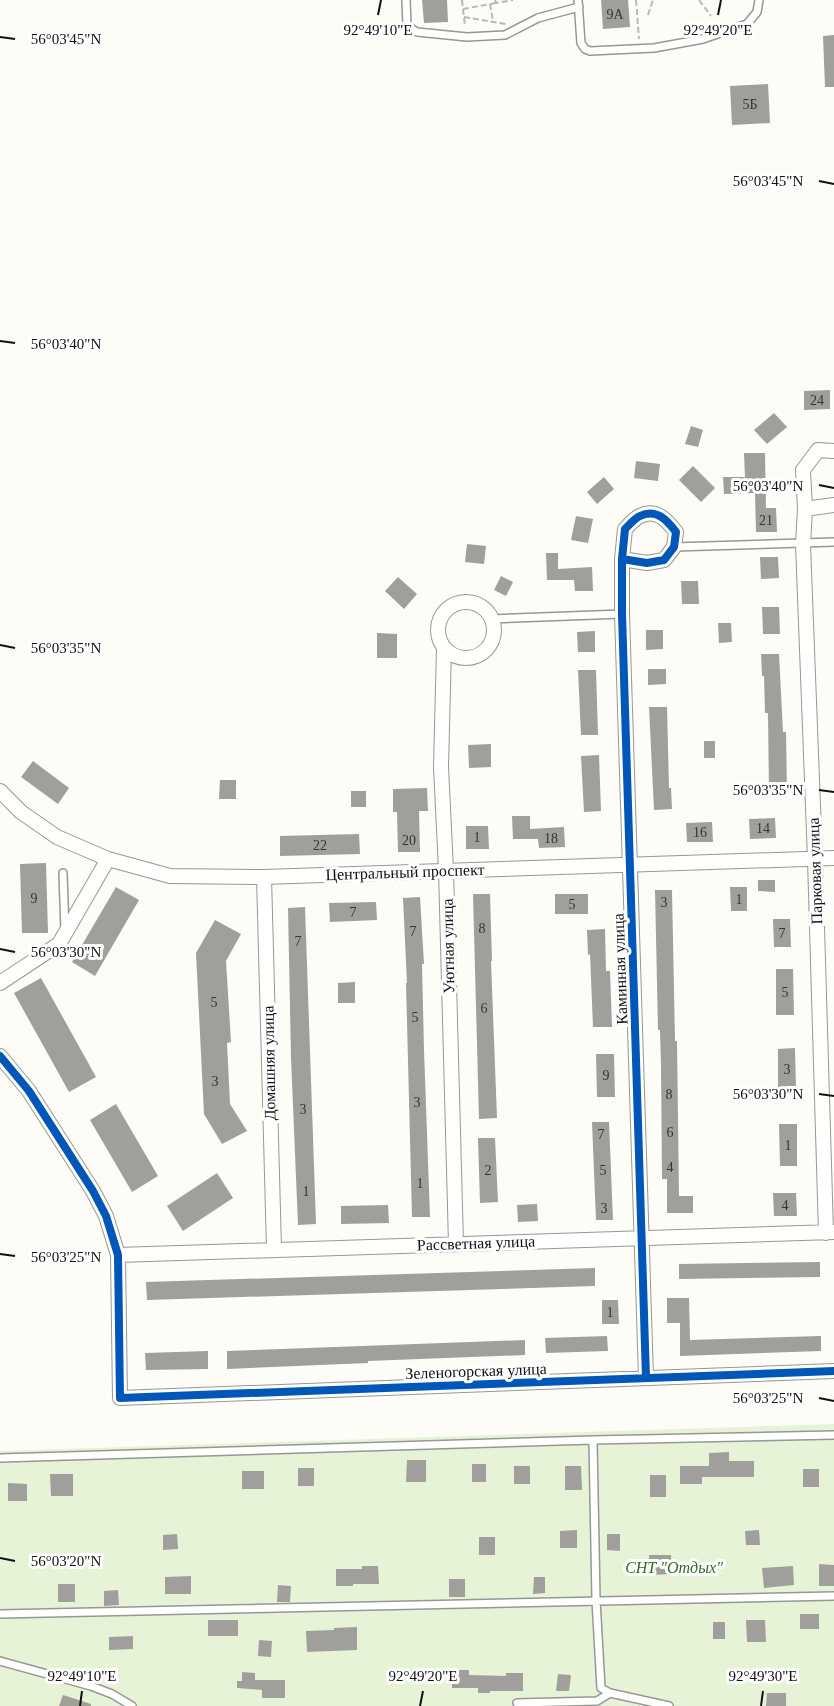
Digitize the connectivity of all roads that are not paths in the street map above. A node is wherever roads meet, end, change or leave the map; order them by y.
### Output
1 (406, 0) edge
2 (759, 0) edge
3 (578, 4) edge
4 (834, 451) edge
5 (834, 505) edge
6 (805, 509) junction
7 (834, 542) edge
8 (803, 544) junction
9 (674, 547) junction
10 (622, 560) junction
11 (622, 614) junction
12 (491, 619) junction
13 (444, 648) junction
14 (0, 791) edge
15 (834, 858) edge
16 (108, 859) junction
17 (815, 859) junction
18 (631, 864) junction
19 (446, 870) junction
20 (63, 873) dead end
21 (264, 877) junction
22 (65, 936) junction
23 (0, 983) edge
24 (0, 1056) edge
25 (830, 1233) edge
26 (641, 1238) junction
27 (456, 1244) junction
28 (274, 1249) junction
29 (118, 1255) junction
30 (834, 1371) edge
31 (646, 1378) junction
32 (834, 1435) edge
33 (593, 1440) junction
34 (0, 1458) edge
35 (834, 1596) edge
36 (596, 1600) junction
37 (0, 1614) edge
38 (0, 1661) edge
39 (610, 1693) junction
40 (517, 1703) dead end
41 (132, 1706) edge
42 (669, 1706) edge

1 - 3 lane
2 - 3 lane
4 - 6 street, Парковая улица
5 - 6 street
6 - 8 street, Парковая улица
7 - 8 lane
8 - 9 lane
8 - 17 street, Парковая улица
9 - 10 street
9 - 10 street, Каминная улица
10 - 11 street, Каминная улица
11 - 12 lane
11 - 18 street, Каминная улица
12 - 13 street
12 - 13 street
13 - 19 street, Уютная улица
14 - 16 street, Центральный проспект
15 - 17 street, Центральный проспект
16 - 21 street, Центральный проспект
16 - 22 street
17 - 18 street, Центральный проспект
17 - 25 street, Парковая улица
18 - 19 street, Центральный проспект
18 - 26 street, Каминная улица
19 - 21 street, Центральный проспект
19 - 27 street, Уютная улица
20 - 22 lane
21 - 28 street, Домашняя улица
22 - 23 street
24 - 29 street
25 - 26 street, Рассветная улица
26 - 27 street, Рассветная улица
26 - 31 street, Каминная улица
27 - 28 street, Рассветная улица
28 - 29 street, Рассветная улица
29 - 31 street, Зеленогорская улица
30 - 31 street, Зеленогорская улица
32 - 33 lane
33 - 34 lane
33 - 36 lane
35 - 36 lane
36 - 37 lane
36 - 39 lane
38 - 41 lane
39 - 40 lane
39 - 42 lane

